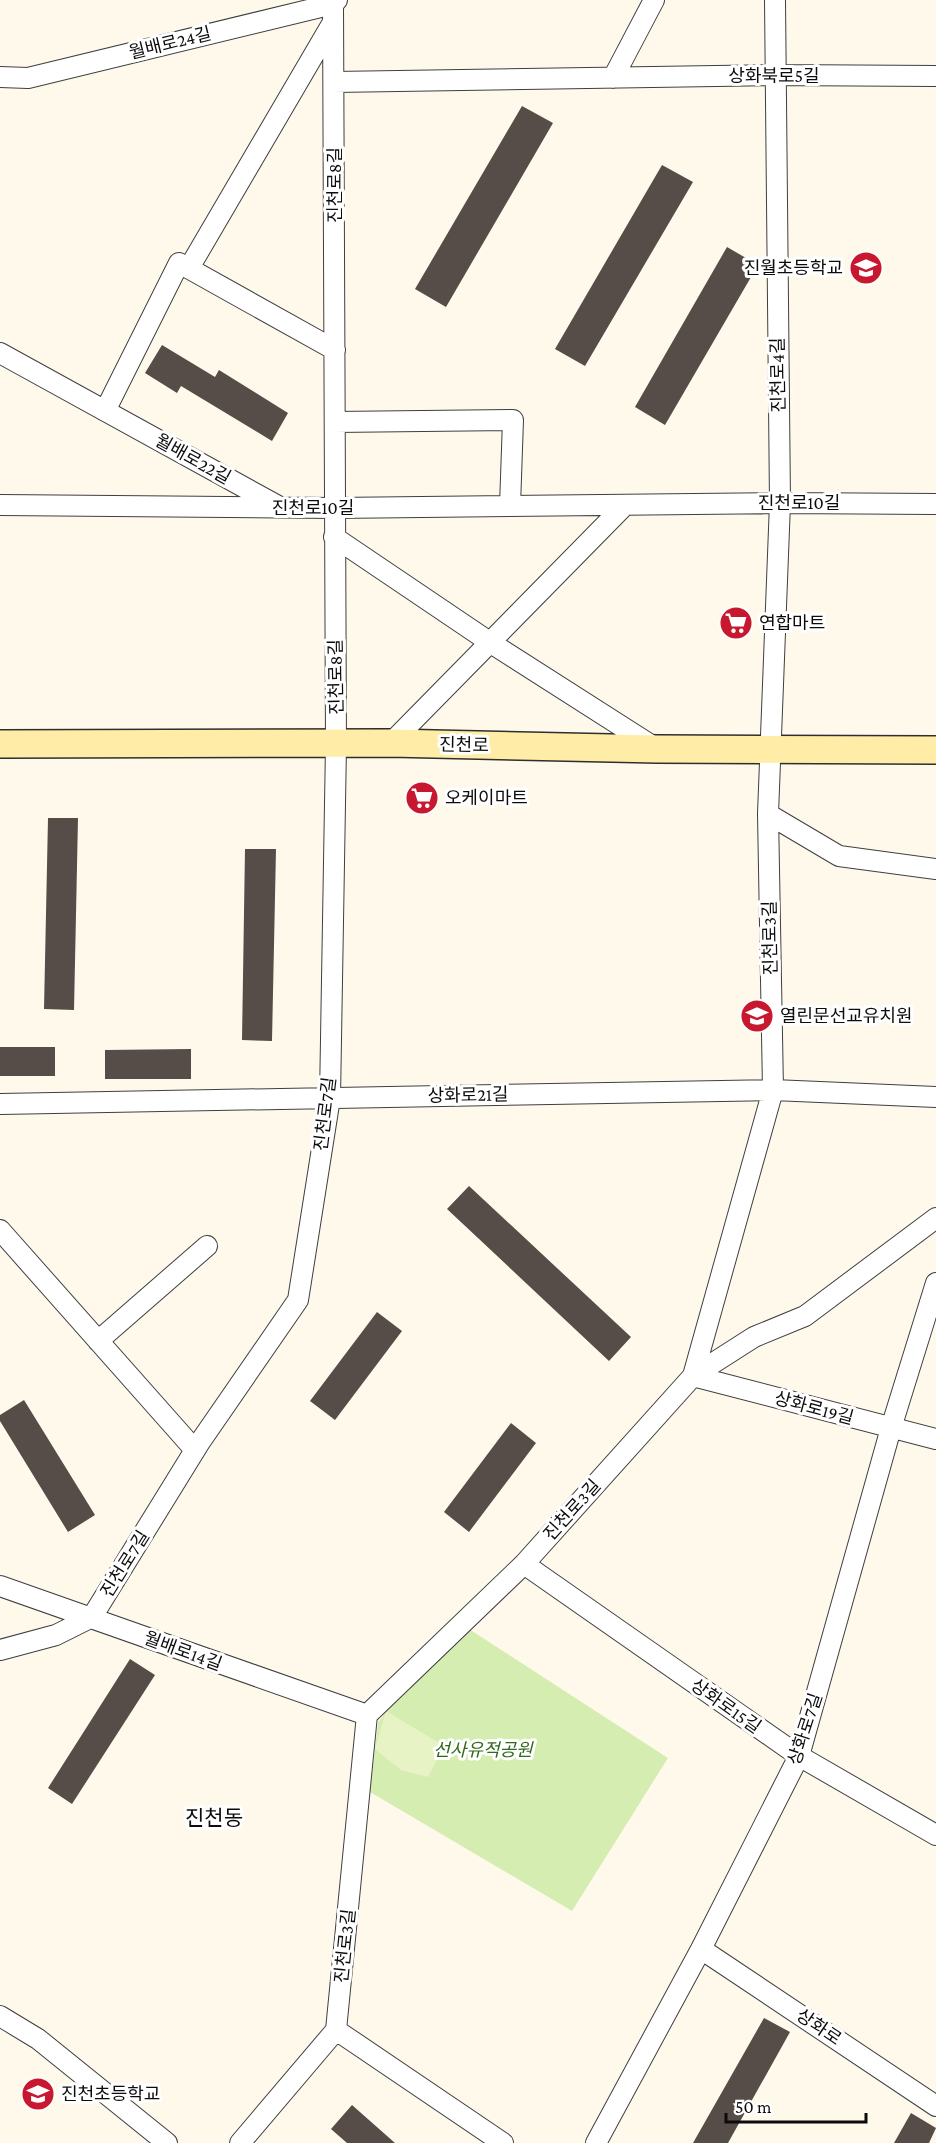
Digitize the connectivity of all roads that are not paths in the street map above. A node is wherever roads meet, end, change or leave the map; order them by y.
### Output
1 (654, 0) edge
2 (775, 0) edge
3 (335, 8) edge
4 (776, 75) junction
5 (0, 76) edge
6 (936, 76) edge
7 (613, 78) junction
8 (334, 82) junction
9 (184, 265) junction
10 (335, 350) junction
11 (0, 353) edge
12 (105, 411) junction
13 (335, 422) junction
14 (780, 503) junction
15 (936, 504) edge
16 (0, 505) edge
17 (625, 505) junction
18 (510, 506) junction
19 (280, 508) junction
20 (334, 508) junction
21 (334, 537) junction
22 (491, 643) junction
23 (391, 743) junction
24 (0, 744) edge
25 (933, 744) edge
26 (336, 745) junction
27 (657, 749) junction
28 (770, 749) junction
29 (768, 814) junction
30 (936, 869) edge
31 (773, 1090) junction
32 (936, 1097) edge
33 (330, 1098) junction
34 (0, 1104) edge
35 (936, 1218) edge
36 (0, 1230) edge
37 (207, 1246) dead end
38 (936, 1283) edge
39 (98, 1341) junction
40 (693, 1376) junction
41 (891, 1428) junction
42 (936, 1439) edge
43 (195, 1450) junction
44 (524, 1564) junction
45 (0, 1586) edge
46 (92, 1617) junction
47 (0, 1650) edge
48 (367, 1715) junction
49 (799, 1756) junction
50 (936, 1835) edge
51 (701, 1949) junction
52 (0, 2016) edge
53 (336, 2030) junction
54 (936, 2106) edge
55 (167, 2143) edge
56 (240, 2143) edge
57 (503, 2143) edge
58 (596, 2143) edge

1 - 7 street
2 - 4 street, 진천로4길
3 - 5 street, 월배로24길
3 - 8 street, 진천로8길
3 - 9 street
4 - 6 street, 상화북로5길
4 - 7 street, 상화북로5길
4 - 14 street, 진천로4길
7 - 8 street, 상화북로5길
8 - 10 street, 진천로8길
9 - 10 street
9 - 12 street
10 - 13 street, 진천로8길
11 - 12 street, 월배로22길
12 - 19 street, 월배로22길
13 - 18 street
13 - 20 street, 진천로8길
14 - 15 street, 진천로10길
14 - 17 street, 진천로10길
14 - 28 street, 진천로4길
16 - 19 street, 진천로10길
17 - 18 street, 진천로10길
17 - 22 street
18 - 20 street, 진천로10길
19 - 20 street, 진천로10길
20 - 21 street, 진천로8길
21 - 22 street
21 - 26 street, 진천로8길
22 - 23 street
22 - 27 street
23 - 26 main road, 진천로
23 - 27 main road, 진천로
24 - 26 main road, 진천로
25 - 28 main road, 진천로
26 - 33 street, 진천로7길
27 - 28 main road, 진천로
28 - 29 street, 진천로3길
29 - 30 street
29 - 31 street, 진천로3길
31 - 32 street, 상화로21길
31 - 33 street, 상화로21길
31 - 40 street, 진천로3길
33 - 34 street, 상화로21길
33 - 43 street, 진천로7길
35 - 40 street
36 - 39 street
37 - 39 street
38 - 41 street, 상화로7길
39 - 43 street
40 - 41 street, 상화로19길
40 - 44 street, 진천로3길
41 - 42 street, 상화로19길
41 - 49 street, 상화로7길
43 - 46 street, 진천로7길
44 - 48 street, 진천로3길
44 - 49 street, 상화로15길
45 - 46 street, 월배로14길
46 - 47 street
46 - 48 street, 월배로14길
48 - 53 street, 진천로3길
49 - 50 street, 상화로15길
49 - 51 street, 상화로7길
51 - 54 street, 상화로
51 - 58 street, 상화로7길
52 - 55 street
53 - 56 street
53 - 57 street

